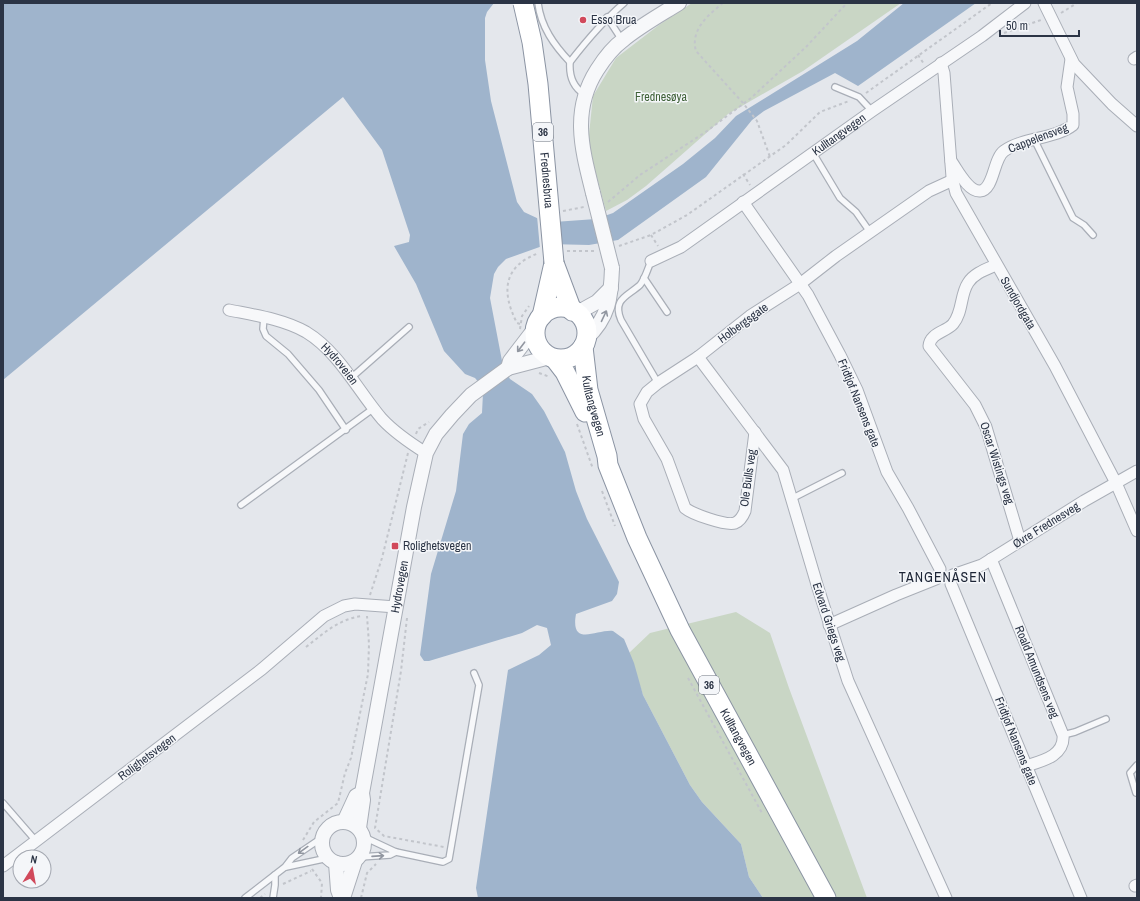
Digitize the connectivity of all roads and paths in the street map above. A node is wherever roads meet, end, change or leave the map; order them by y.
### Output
1 (523, 3) edge
2 (538, 3) edge
3 (624, 3) edge
4 (679, 3) edge
5 (723, 3) edge
6 (847, 3) edge
7 (992, 3) edge
8 (1025, 3) edge
9 (1044, 3) edge
10 (1077, 3) edge
11 (607, 17) junction
12 (1050, 17) junction
13 (1004, 33) dead end
14 (622, 40) junction
15 (1071, 59) junction
16 (570, 62) junction
17 (941, 64) junction
18 (835, 87) dead end
19 (584, 94) junction
20 (859, 97) junction
21 (743, 103) junction
22 (872, 111) junction
23 (1137, 126) edge
24 (1034, 139) junction
25 (813, 154) junction
26 (770, 157) junction
27 (951, 161) junction
28 (743, 174) junction
29 (953, 180) junction
30 (756, 193) junction
31 (597, 198) junction
32 (743, 202) junction
33 (588, 207) dead end
34 (558, 212) dead end
35 (870, 232) junction
36 (1093, 235) dead end
37 (632, 243) dead end
38 (651, 261) joint
39 (554, 263) junction
40 (996, 264) junction
41 (644, 278) junction
42 (800, 284) junction
43 (611, 288) junction
44 (229, 310) dead end
45 (574, 312) junction
46 (667, 312) dead end
47 (264, 317) junction
48 (532, 319) junction
49 (409, 328) dead end
50 (584, 343) junction
51 (698, 357) junction
52 (552, 358) junction
53 (508, 368) junction
54 (351, 378) junction
55 (658, 383) junction
56 (374, 408) junction
57 (433, 419) dead end
58 (346, 430) junction
59 (755, 432) junction
60 (412, 444) junction
61 (426, 453) junction
62 (608, 465) junction
63 (1137, 471) edge
64 (842, 473) dead end
65 (1116, 483) junction
66 (793, 498) junction
67 (241, 505) dead end
68 (690, 513) joint
69 (1137, 530) edge
70 (1020, 541) junction
71 (991, 560) junction
72 (938, 574) junction
73 (952, 579) junction
74 (369, 604) junction
75 (396, 607) junction
76 (407, 618) dead end
77 (830, 625) junction
78 (474, 673) dead end
79 (1106, 719) dead end
80 (1063, 734) junction
81 (1137, 765) edge
82 (1026, 766) junction
83 (362, 793) junction
84 (1136, 793) edge
85 (3, 803) edge
86 (338, 803) dead end
87 (344, 822) junction
88 (362, 833) junction
89 (323, 837) junction
90 (36, 841) junction
91 (452, 849) junction
92 (396, 852) junction
93 (357, 859) junction
94 (332, 861) junction
95 (3, 866) edge
96 (285, 867) junction
97 (312, 870) dead end
98 (366, 873) dead end
99 (275, 875) junction
100 (323, 885) dead end
101 (275, 888) junction
102 (245, 898) edge
103 (260, 898) edge
104 (273, 898) edge
105 (321, 898) edge
106 (342, 898) edge
107 (362, 898) edge
108 (826, 898) edge
109 (946, 898) edge
110 (1081, 898) edge

1 - 39 highway, Frednesbrua / 36, bridge
2 - 16 lane
3 - 11 lane
4 - 14 street
5 - 21 path
6 - 21 path
7 - 20 path
8 - 17 street, Kulltangvegen
9 - 12 street
10 - 12 path
11 - 14 lane
11 - 16 lane
12 - 13 path
12 - 15 street
14 - 19 street
15 - 23 street
15 - 24 street, Cappelensveg
16 - 19 lane
17 - 22 street, Kulltangvegen
17 - 27 street, Sundjordgata
18 - 20 lane
19 - 31 street
20 - 22 lane
20 - 26 path
21 - 26 path
21 - 31 path
22 - 25 street, Kulltangvegen
24 - 27 street, Cappelensveg
24 - 36 lane
25 - 30 street, Kulltangvegen
25 - 35 lane
26 - 28 path
27 - 29 street, Sundjordgata
28 - 30 path
28 - 37 path
29 - 35 street, Holbergsgate
29 - 40 street, Sundjordgata
30 - 32 street, Kulltangvegen
31 - 43 street, bridge
32 - 38 street, Kulltangvegen
32 - 42 street, Fridtjof Nansens gate
33 - 34 path
35 - 42 street, Holbergsgate
38 - 41 lane
39 - 45 highway, 36
39 - 48 highway, 36
40 - 65 street, Sundjordgata
40 - 70 street, Oscar Wistings veg
41 - 46 lane
41 - 55 lane
42 - 51 street, Holbergsgate
42 - 72 street, Fridtjof Nansens gate
43 - 45 street
50 -> 43 street
44 - 47 street, Hydroveien
45 - 48 highway
45 - 50 highway, 36
47 - 54 street, Hydroveien
47 - 58 lane
48 - 48 path
48 - 52 highway, 36
48 -> 53 street
49 - 54 lane
50 - 52 highway
50 - 62 highway, Kulltangvegen / 36
51 - 55 street, Holbergsgate
51 - 59 street, Edvard Griegs veg
52 - 53 street
52 - 62 highway, Kulltangvegen / 36
53 - 61 street, Hydrovegen
54 - 56 street, Hydroveien
55 - 68 street, Holbergsgate
56 - 58 lane
56 - 60 street, Hydroveien
57 - 60 path
58 - 67 lane
59 - 66 street, Edvard Griegs veg
59 - 68 street, Ole Bulls veg
60 - 61 street, Hydroveien
60 - 74 path
61 - 75 street, Hydrovegen
62 - 108 highway, Kulltangvegen / 36
63 - 65 street, Øvre Frednesveg
64 - 66 lane
65 - 69 street, Sundjordgata
65 - 70 street, Øvre Frednesveg
66 - 77 street, Edvard Griegs veg
70 - 71 street, Øvre Frednesveg
71 - 73 street, Øvre Frednesveg
71 - 80 street, Roald Amundsens veg
72 - 73 street
72 - 73 street
72 - 77 street
73 - 82 street, Fridtjof Nansens gate
74 - 75 street, Rolighetsvegen
74 - 86 path
74 - 90 street, Rolighetsvegen
75 - 83 street, Hydrovegen
76 - 91 path
77 - 109 street, Edvard Griegs veg
78 - 91 lane
79 - 80 lane
80 - 82 street
81 - 84 lane
82 - 110 street, Fridtjof Nansens gate
83 - 87 street, Hydrovegen
83 - 88 street, Hydrovegen
85 - 90 lane
87 - 88 street
87 - 89 street
88 - 92 lane
88 - 93 street
89 - 94 street
89 -> 96 lane
90 - 95 street, Rolighetsvegen
91 - 92 lane
93 -> 92 lane
93 - 94 street
93 - 106 street
94 - 96 lane
94 - 106 street
96 - 99 lane
97 - 101 path
98 - 107 path
99 - 101 lane
99 - 102 lane
100 - 105 path
101 - 103 path
101 - 104 lane

